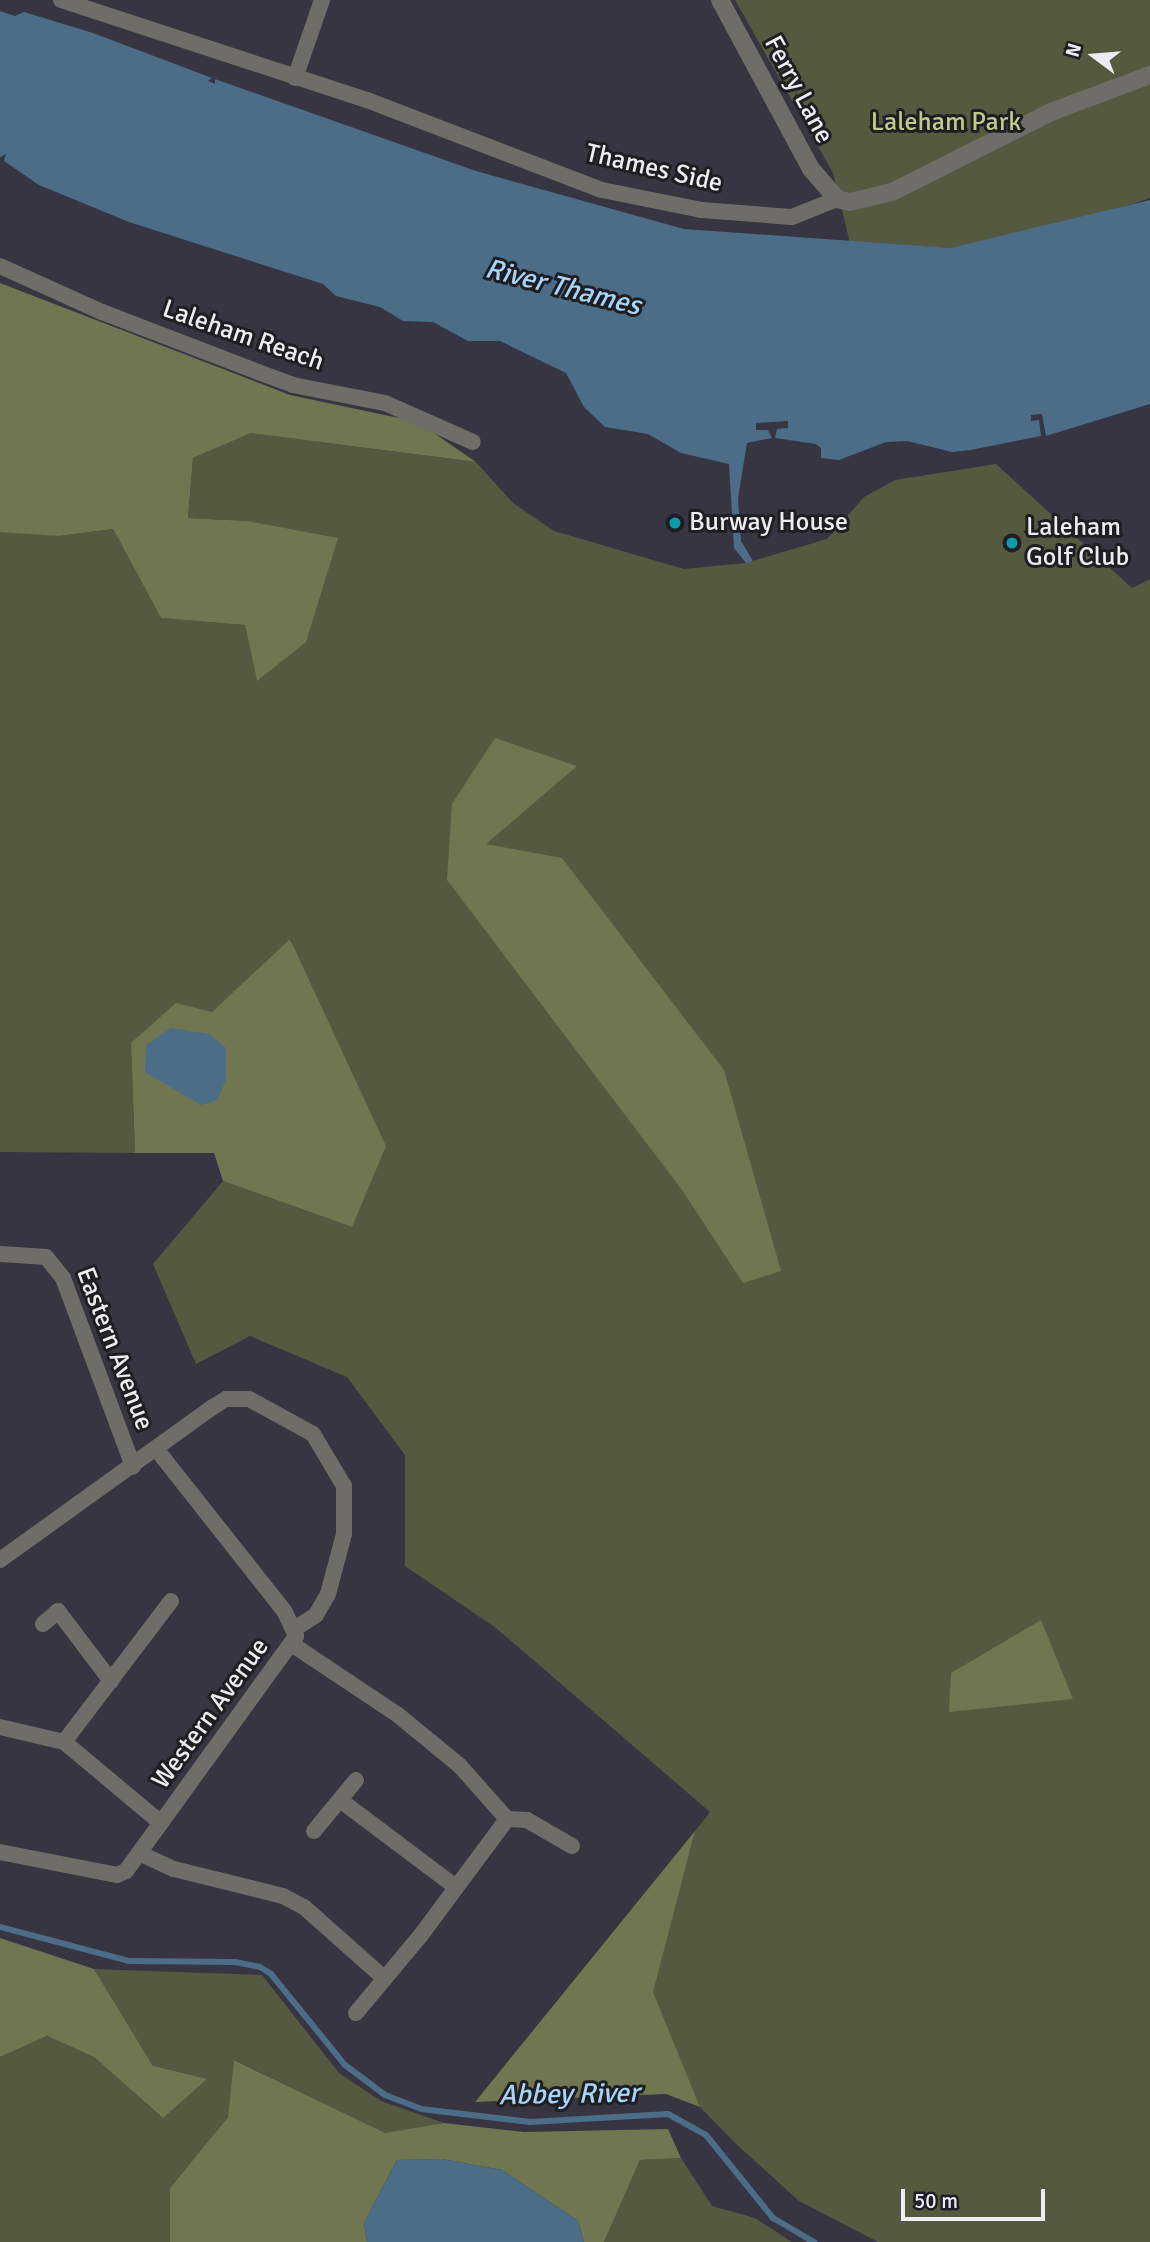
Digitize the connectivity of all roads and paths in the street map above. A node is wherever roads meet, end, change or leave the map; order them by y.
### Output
1 (61, 0) edge
2 (322, 0) edge
3 (720, 0) edge
4 (1150, 75) edge
5 (295, 78) junction
6 (837, 199) junction
7 (0, 265) edge
8 (473, 442) dead end
9 (0, 1254) edge
10 (158, 1450) junction
11 (133, 1466) junction
12 (0, 1560) edge
13 (171, 1601) dead end
14 (43, 1624) dead end
15 (296, 1628) junction
16 (292, 1645) junction
17 (111, 1681) junction
18 (0, 1727) edge
19 (64, 1742) junction
20 (356, 1780) dead end
21 (340, 1800) junction
22 (507, 1819) junction
23 (161, 1824) junction
24 (314, 1831) dead end
25 (572, 1846) dead end
26 (0, 1852) edge
27 (139, 1853) junction
28 (456, 1887) junction
29 (385, 1979) junction
30 (356, 2013) dead end

1 - 5 street, Thames Side
2 - 5 street
3 - 6 street, Ferry Lane
4 - 6 street, Thames Side
5 - 6 street, Thames Side
7 - 8 street, Laleham Reach
9 - 11 street, Eastern Avenue
10 - 11 street
10 - 15 street, Western Avenue
10 - 15 street
11 - 12 street
13 - 17 street
14 - 17 street
15 - 16 street, Western Avenue
16 - 22 street
16 - 23 street, Western Avenue
17 - 19 street
18 - 19 street
19 - 23 street
20 - 21 street
21 - 24 street
21 - 28 street
22 - 25 street
22 - 28 street
23 - 27 street, Western Avenue
26 - 27 street, Western Avenue
27 - 29 street
28 - 29 street
29 - 30 street

